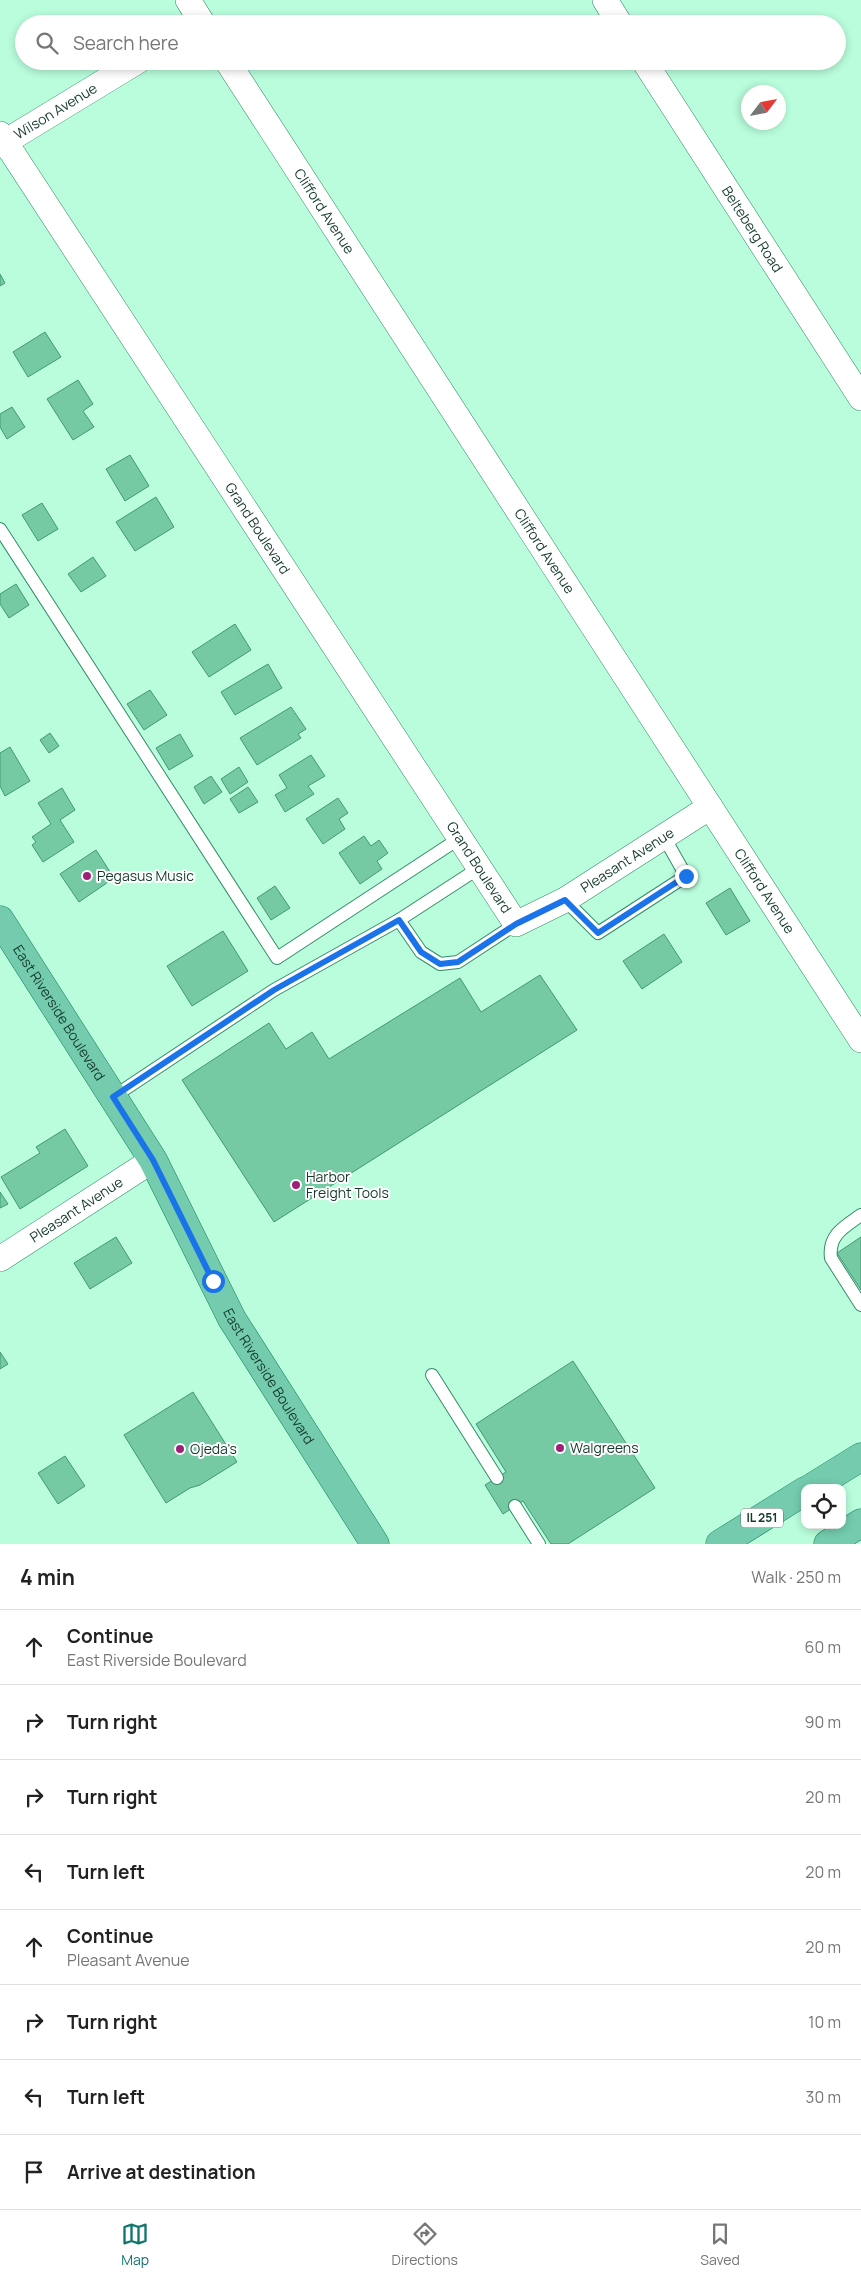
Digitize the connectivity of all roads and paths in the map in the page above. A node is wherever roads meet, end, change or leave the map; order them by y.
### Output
1 (188, 0) edge
2 (605, 0) edge
3 (197, 15) edge
4 (614, 15) edge
5 (123, 70) edge
6 (234, 70) edge
7 (650, 70) edge
8 (2, 141) edge
9 (861, 398) edge
10 (0, 528) edge
11 (710, 807) junction
12 (664, 837) junction
13 (460, 838) junction
14 (480, 868) junction
15 (565, 900) junction
16 (0, 920) edge
17 (399, 920) junction
18 (516, 924) junction
19 (861, 1040) edge
20 (113, 1097) junction
21 (153, 1160) junction
22 (861, 1215) edge
23 (0, 1259) edge
24 (861, 1305) edge
25 (432, 1375) dead end
26 (860, 1461) edge
27 (497, 1478) dead end
28 (818, 1484) edge
29 (801, 1493) edge
30 (515, 1506) dead end
31 (861, 1523) edge
32 (375, 1544) edge
33 (539, 1544) edge
34 (720, 1544) edge
35 (828, 1544) edge

1 - 3 street
2 - 4 street
5 - 8 street, Wilson Avenue
6 - 11 street, Clifford Avenue
7 - 9 street, Belteberg Road
8 - 13 street, Grand Boulevard
10 - 13 lane
11 - 12 street, Pleasant Avenue
11 - 19 street, Clifford Avenue
12 - 15 street, Pleasant Avenue
12 - 15 lane
13 - 14 street, Grand Boulevard
14 - 17 lane
14 - 18 street, Grand Boulevard
15 - 18 street, Pleasant Avenue
16 - 20 main road, East Riverside Boulevard
17 - 18 lane
17 - 20 lane
20 - 21 main road, East Riverside Boulevard
21 - 23 street, Pleasant Avenue
21 - 32 main road, East Riverside Boulevard
22 - 24 lane
25 - 27 lane
26 - 28 main road
29 - 34 main road, IL 251
30 - 33 lane
31 - 35 main road

